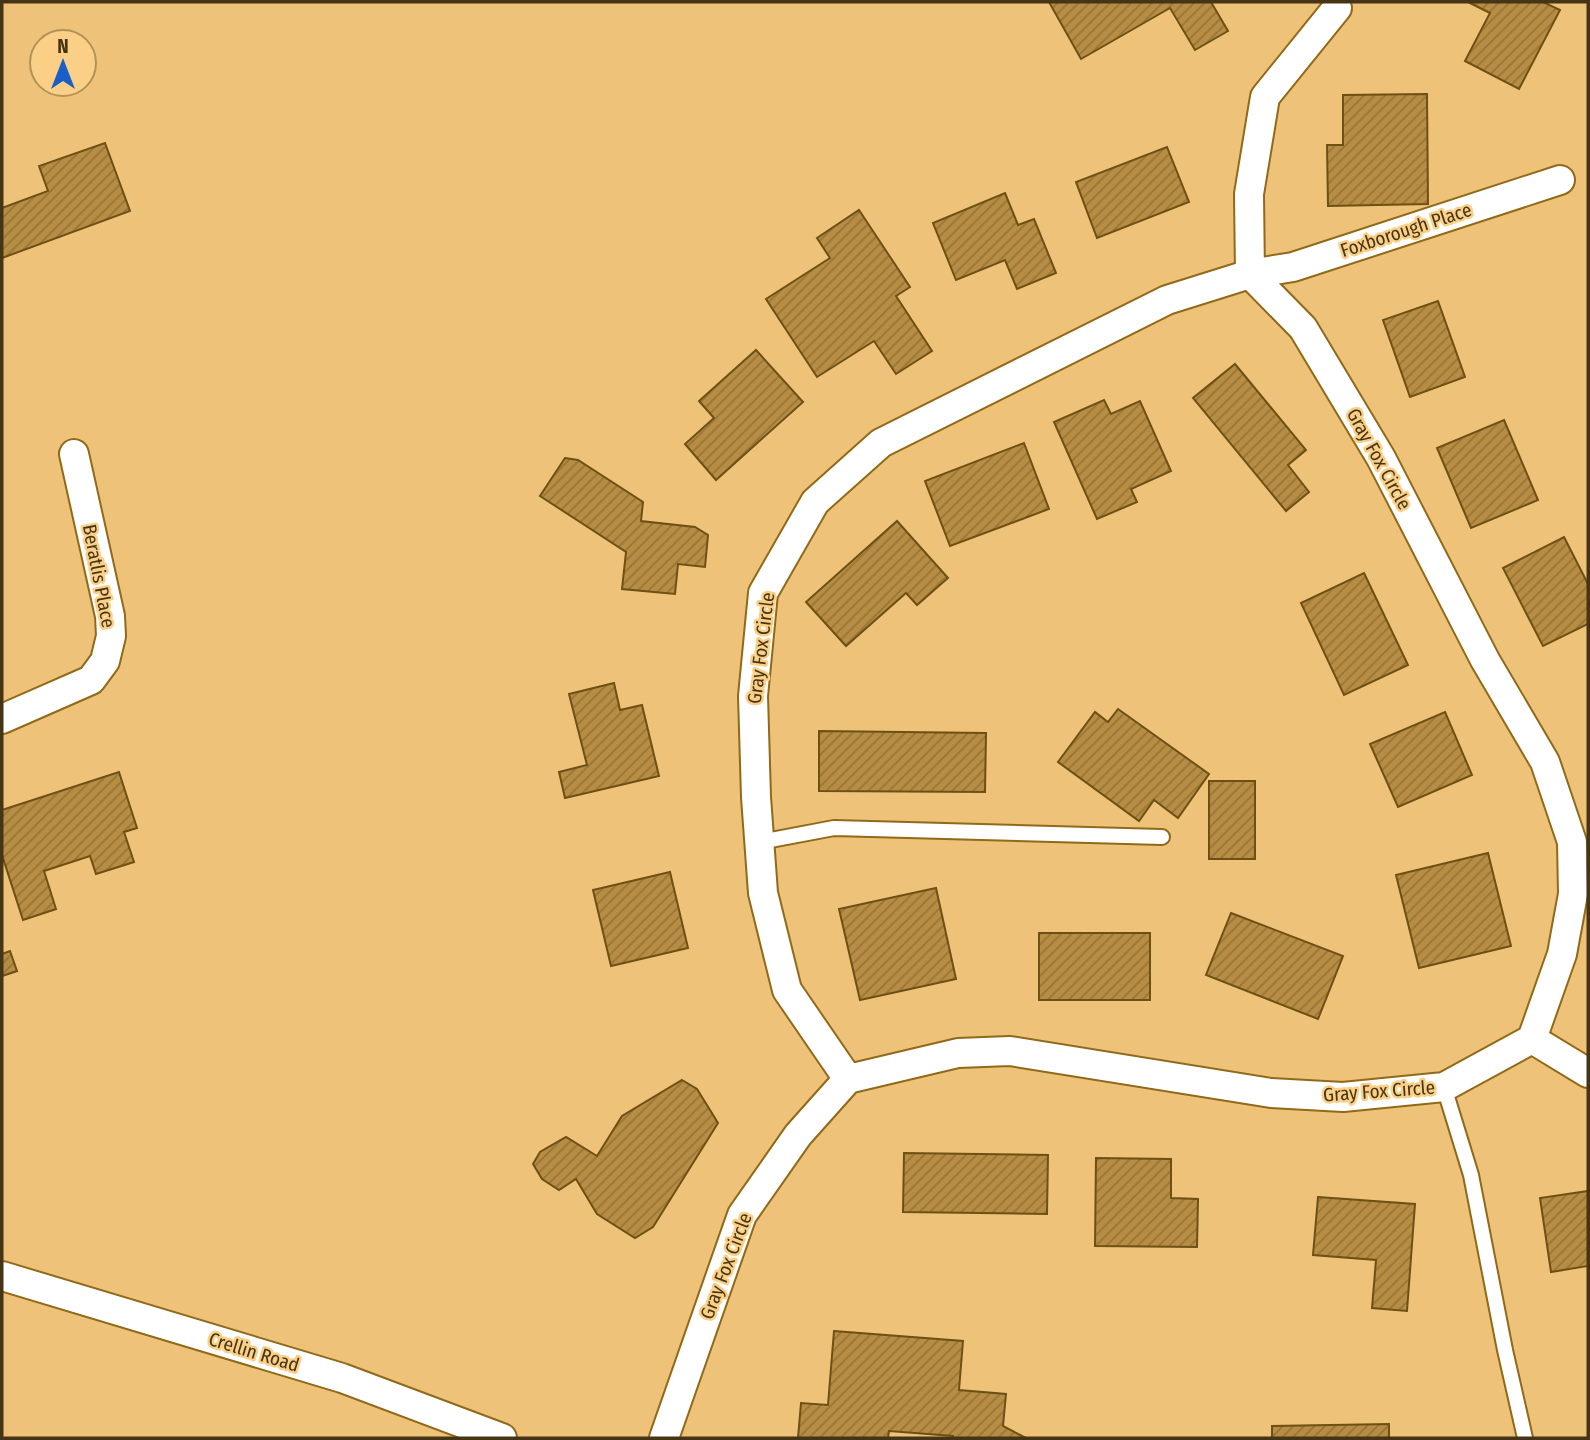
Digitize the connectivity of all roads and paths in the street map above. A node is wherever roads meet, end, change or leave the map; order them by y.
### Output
1 (1337, 8) dead end
2 (1560, 180) dead end
3 (1250, 274) junction
4 (74, 454) dead end
5 (2, 719) edge
6 (1162, 837) dead end
7 (760, 842) junction
8 (1532, 1039) junction
9 (1588, 1073) edge
10 (848, 1079) junction
11 (1444, 1087) junction
12 (2, 1276) edge
13 (502, 1438) edge
14 (664, 1438) edge
15 (1525, 1438) edge

1 - 3 street
2 - 3 street, Foxborough Place
3 - 7 street, Gray Fox Circle
3 - 8 street, Gray Fox Circle
4 - 5 street, Beratlis Place
6 - 7 lane
7 - 10 street, Gray Fox Circle
8 - 9 street
8 - 11 street, Gray Fox Circle
10 - 11 street, Gray Fox Circle
10 - 14 street, Gray Fox Circle
11 - 15 lane
12 - 13 street, Crellin Road

